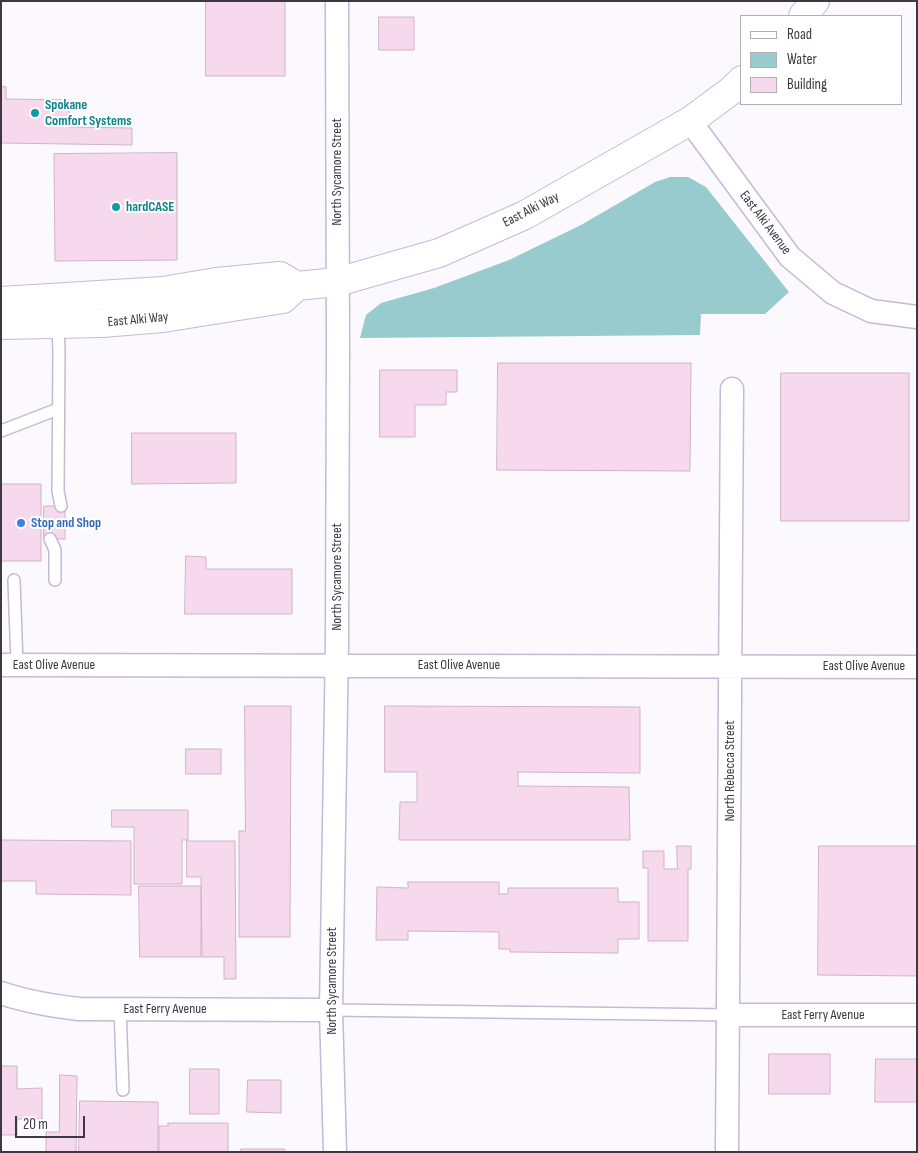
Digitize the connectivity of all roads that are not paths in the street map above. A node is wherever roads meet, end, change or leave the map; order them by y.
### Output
1 (337, 1) edge
2 (815, 1) edge
3 (804, 15) edge
4 (740, 82) edge
5 (690, 121) junction
6 (337, 282) junction
7 (297, 286) junction
8 (1, 302) edge
9 (917, 318) edge
10 (58, 324) junction
11 (1, 325) edge
12 (732, 390) dead end
13 (58, 409) junction
14 (1, 431) edge
15 (56, 506) dead end
16 (56, 539) dead end
17 (14, 580) dead end
18 (55, 580) dead end
19 (9, 665) edge
20 (336, 665) junction
21 (731, 666) junction
22 (917, 666) edge
23 (1, 993) edge
24 (120, 1008) junction
25 (331, 1010) junction
26 (729, 1015) junction
27 (917, 1016) edge
28 (123, 1090) dead end
29 (335, 1152) edge
30 (727, 1152) edge

1 - 6 street, North Sycamore Street
2 - 3 main road
4 - 5 main road, East Alki Way
5 - 6 main road, East Alki Way
5 - 9 street, East Alki Avenue
6 - 7 main road, East Alki Way
6 - 20 street, North Sycamore Street
7 - 8 main road, East Alki Way
7 - 10 main road, East Alki Way
10 - 11 main road, East Alki Way
10 - 13 lane
12 - 21 street, North Rebecca Street
13 - 14 lane
13 - 15 lane
16 - 18 lane
17 - 19 lane
19 - 20 street, East Olive Avenue
20 - 21 street, East Olive Avenue
20 - 25 street, North Sycamore Street
21 - 22 street, East Olive Avenue
21 - 26 street, North Rebecca Street
23 - 24 street, East Ferry Avenue
24 - 25 street, East Ferry Avenue
24 - 28 lane
25 - 26 lane
25 - 29 street, North Sycamore Street
26 - 27 street, East Ferry Avenue
26 - 30 street, North Rebecca Street

